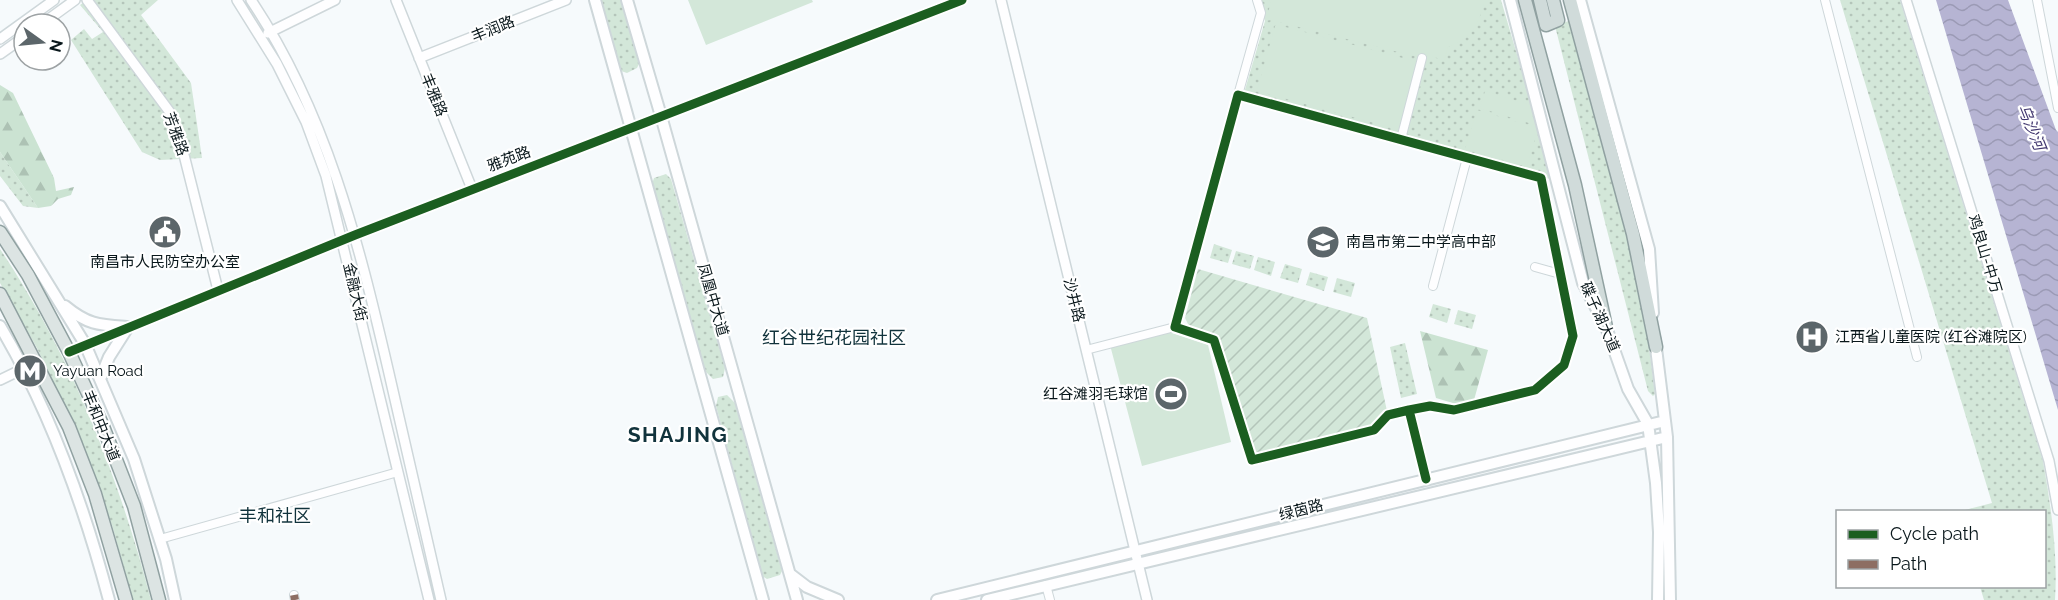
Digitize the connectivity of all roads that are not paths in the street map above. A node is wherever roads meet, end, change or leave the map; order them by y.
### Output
1 (54, 0) edge
2 (75, 0) edge
3 (87, 0) edge
4 (237, 0) edge
5 (251, 0) edge
6 (335, 0) edge
7 (396, 0) edge
8 (566, 0) edge
9 (595, 0) edge
10 (627, 0) edge
11 (962, 0) edge
12 (1001, 0) edge
13 (1257, 0) edge
14 (1510, 0) edge
15 (1525, 0) edge
16 (1540, 0) edge
17 (1554, 0) edge
18 (1570, 0) edge
19 (1580, 0) edge
20 (1825, 0) edge
21 (1906, 0) edge
22 (2037, 0) edge
23 (58, 12) edge
24 (271, 32) junction
25 (261, 38) junction
26 (0, 39) edge
27 (419, 58) junction
28 (1422, 58) dead end
29 (1238, 95) junction
30 (2058, 108) edge
31 (661, 116) junction
32 (630, 128) junction
33 (1401, 140) junction
34 (1467, 158) junction
35 (472, 189) junction
36 (0, 206) edge
37 (0, 232) edge
38 (355, 235) junction
39 (342, 240) junction
40 (1535, 267) dead end
41 (1560, 274) junction
42 (1433, 286) dead end
43 (218, 290) junction
44 (0, 294) edge
45 (60, 302) junction
46 (0, 326) edge
47 (128, 327) junction
48 (1175, 327) junction
49 (1606, 327) junction
50 (85, 344) junction
51 (1656, 347) junction
52 (1086, 350) junction
53 (69, 351) junction
54 (1917, 357) dead end
55 (37, 362) junction
56 (23, 369) junction
57 (100, 379) junction
58 (0, 380) edge
59 (1409, 410) junction
60 (1665, 421) junction
61 (1648, 424) junction
62 (1667, 437) junction
63 (1650, 440) junction
64 (398, 472) junction
65 (1426, 479) junction
66 (2058, 510) edge
67 (160, 539) junction
68 (1134, 549) junction
69 (1138, 565) junction
70 (790, 574) junction
71 (1046, 585) junction
72 (759, 594) edge
73 (109, 600) edge
74 (126, 600) edge
75 (159, 600) edge
76 (176, 600) edge
77 (429, 600) edge
78 (441, 600) edge
79 (764, 600) edge
80 (797, 600) edge
81 (838, 600) edge
82 (937, 600) edge
83 (987, 600) edge
84 (1050, 600) edge
85 (1147, 600) edge
86 (1658, 600) edge
87 (1670, 600) edge

1 - 26 street
2 - 23 street
3 - 43 street, 芳雅路
4 - 25 street, 金融大街
5 - 24 street, 金融大街
6 - 24 street
7 - 27 street, 丰雅路
8 - 27 street, 丰润路
9 - 32 main road
10 - 31 main road, 凤凰中大道
11 - 31 street, 雅苑路
12 - 52 street, 沙井路
13 - 29 street
14 - 49 main road, 碟子湖大道
15 - 49 highway
16 - 17 highway
18 - 51 highway
19 - 51 main road
20 - 54 street
21 - 66 street, 鸡良山-中万
22 - 30 street
24 - 25 street
24 - 38 street, 金融大街
25 - 39 street, 金融大街
27 - 35 street, 丰雅路
28 - 33 street
29 - 33 street
29 - 48 street
31 - 32 street, 雅苑路
31 - 70 main road, 凤凰中大道
32 - 35 street, 雅苑路
32 - 72 main road
33 - 34 street
34 - 41 street
34 - 42 street
35 - 38 street, 雅苑路
36 - 45 main road
37 - 53 main road, 丰和中大道
38 - 39 street, 雅苑路
38 - 78 street, 金融大街
39 - 43 street, 雅苑路
39 - 64 street, 金融大街
40 - 41 street
41 - 59 street
43 - 47 street, 雅苑路
44 - 55 main road, 丰和中大道
45 - 47 main road
45 - 50 main road
46 - 56 main road
47 - 50 street, 雅苑路
47 - 57 main road
48 - 52 street
48 - 59 street
49 - 61 main road, 碟子湖大道
50 - 53 street, 雅苑路
50 - 57 main road
51 - 60 main road
52 - 68 street, 沙井路
53 - 75 main road, 丰和中大道
55 - 56 street
55 - 74 main road, 丰和中大道
56 - 58 street
56 - 73 main road
57 - 67 main road
59 - 65 street
60 - 61 main road, 绿茵路
60 - 62 main road
61 - 63 main road, 碟子湖大道
61 - 65 main road, 绿茵路
62 - 63 main road, 绿茵路
62 - 87 main road
63 - 69 main road, 绿茵路
63 - 86 main road, 碟子湖大道
64 - 67 street
64 - 77 street, 金融大街
65 - 68 main road, 绿茵路
67 - 76 main road
68 - 69 street, 沙井路
68 - 82 main road, 绿茵路
69 - 71 main road, 绿茵路
69 - 85 street, 沙井路
70 - 80 main road, 凤凰中大道
70 - 81 main road
71 - 83 main road, 绿茵路
71 - 84 street
72 - 79 main road

